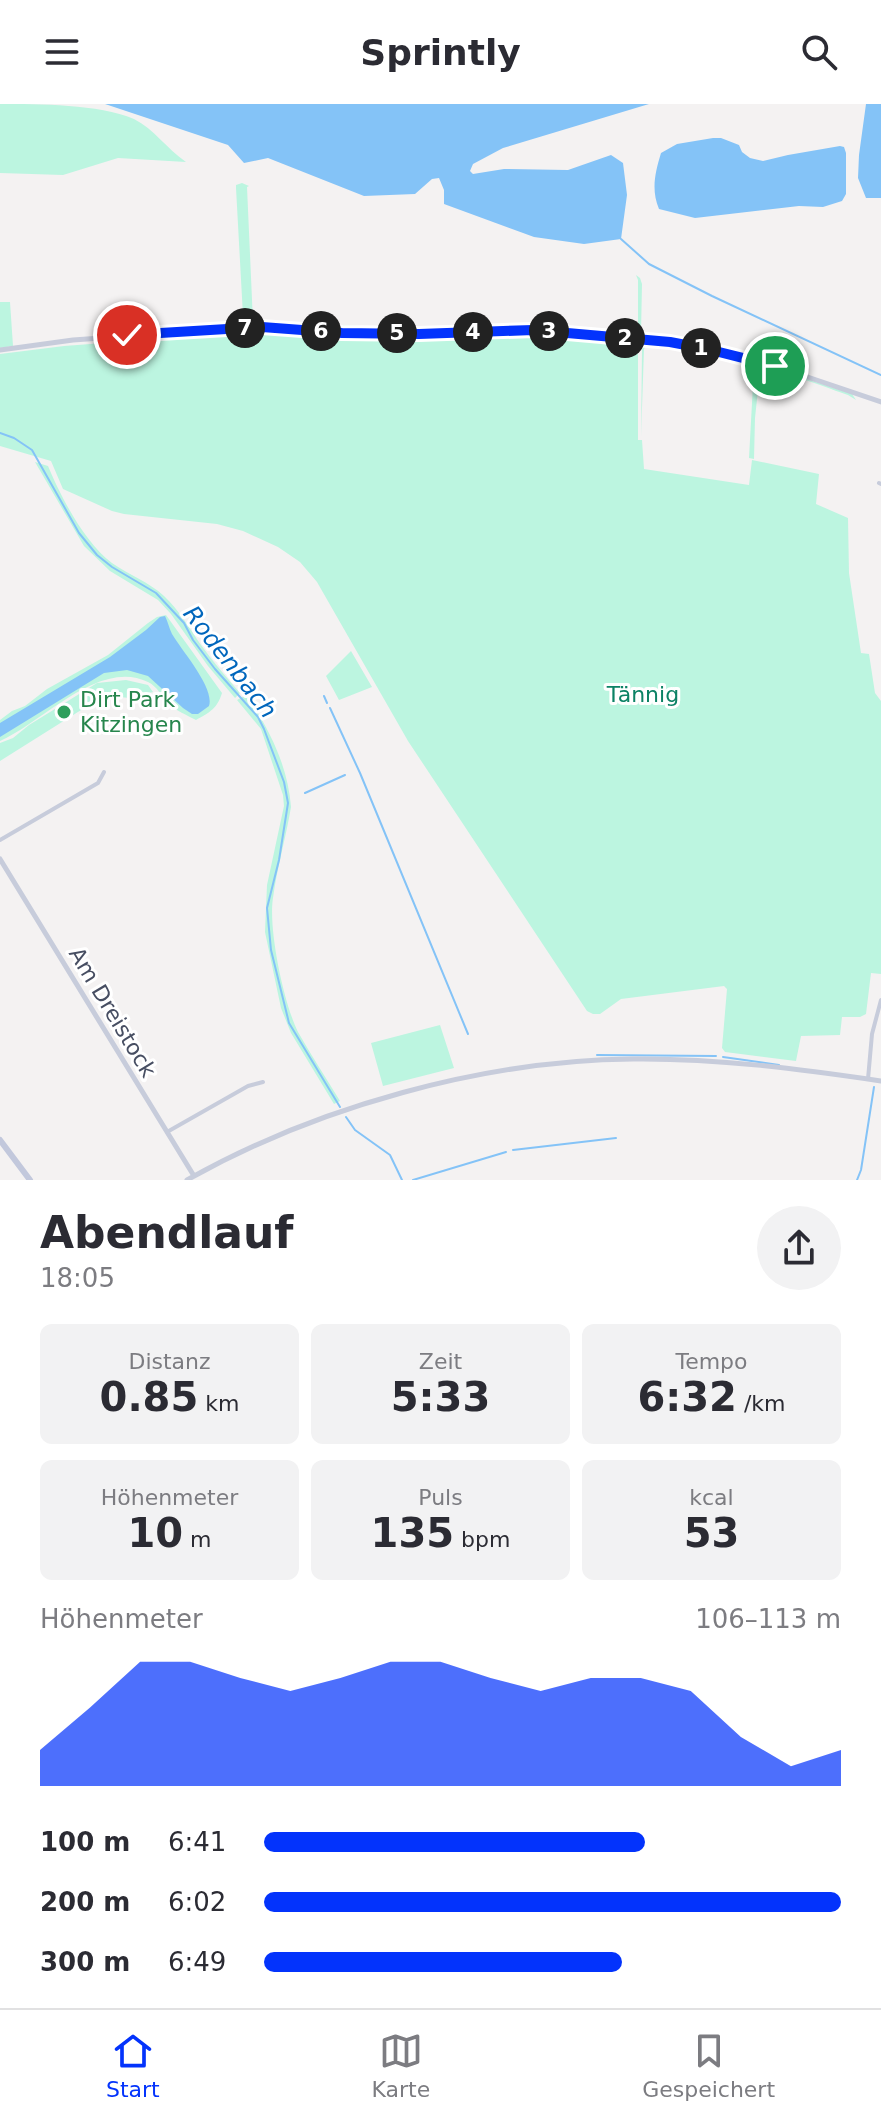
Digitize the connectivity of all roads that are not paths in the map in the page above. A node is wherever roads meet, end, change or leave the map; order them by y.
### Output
1 (0, 350) edge
2 (881, 402) edge
3 (104, 772) dead end
4 (0, 840) edge
5 (0, 859) edge
6 (881, 1000) edge
7 (868, 1079) junction
8 (881, 1081) edge
9 (263, 1082) dead end
10 (167, 1132) junction
11 (0, 1140) edge
12 (194, 1176) junction
13 (30, 1180) edge
14 (187, 1180) edge

1 - 2 street
3 - 4 street
5 - 10 street, Am Dreistock
6 - 7 street
7 - 8 street
7 - 12 street
9 - 10 street
10 - 12 street, Am Dreistock
11 - 13 main road
12 - 14 street

